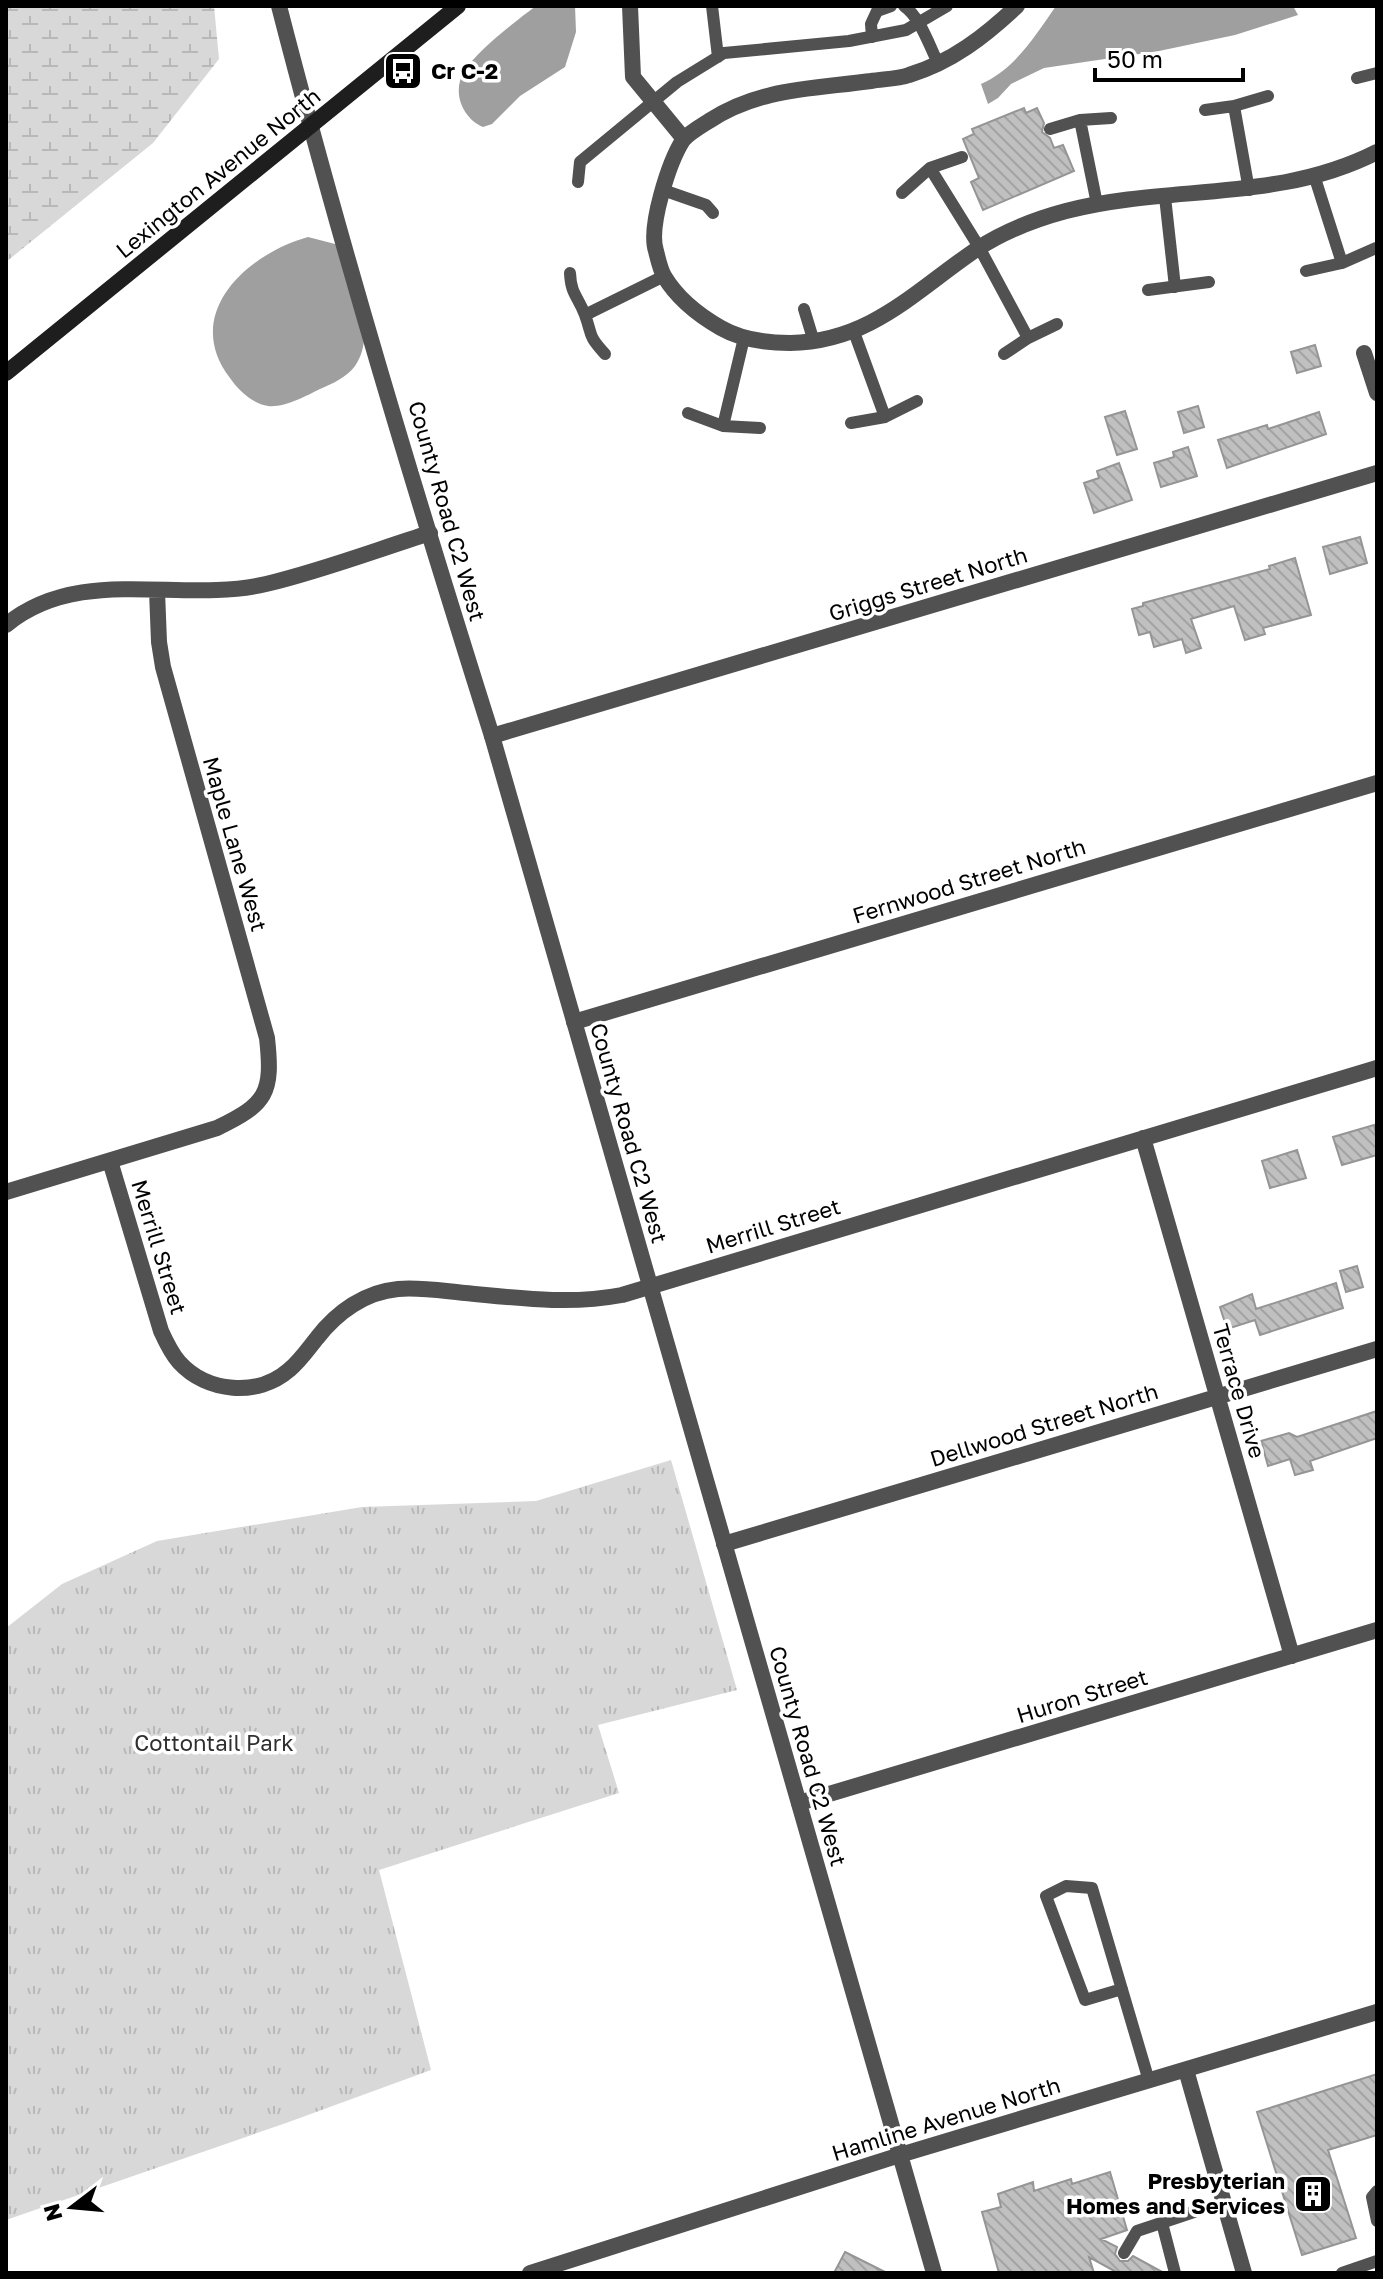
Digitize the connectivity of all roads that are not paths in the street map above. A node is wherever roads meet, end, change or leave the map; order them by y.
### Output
1 (279, 6) edge
2 (458, 6) edge
3 (630, 6) edge
4 (712, 6) edge
5 (891, 6) edge
6 (904, 6) edge
7 (947, 6) edge
8 (1017, 6) edge
9 (918, 23) junction
10 (872, 37) junction
11 (718, 57) junction
12 (938, 63) junction
13 (1377, 73) edge
14 (1357, 78) dead end
15 (1268, 96) dead end
16 (652, 103) junction
17 (1234, 106) junction
18 (1205, 110) dead end
19 (1111, 118) dead end
20 (1080, 120) junction
21 (310, 127) junction
22 (1050, 129) dead end
23 (684, 139) junction
24 (1377, 152) edge
25 (962, 157) dead end
26 (930, 168) junction
27 (1314, 175) junction
28 (578, 182) dead end
29 (663, 190) junction
30 (1249, 190) junction
31 (902, 193) dead end
32 (1165, 197) junction
33 (1097, 204) junction
34 (713, 213) dead end
35 (979, 247) junction
36 (1376, 248) edge
37 (1342, 263) junction
38 (1306, 271) dead end
39 (570, 273) dead end
40 (664, 276) junction
41 (1209, 282) dead end
42 (1175, 287) junction
43 (1148, 290) dead end
44 (804, 309) dead end
45 (585, 315) junction
46 (1057, 324) dead end
47 (854, 332) junction
48 (744, 338) junction
49 (1028, 338) junction
50 (814, 342) junction
51 (1364, 353) dead end
52 (605, 354) dead end
53 (1004, 354) dead end
54 (6, 373) edge
55 (1377, 393) edge
56 (917, 401) dead end
57 (688, 413) dead end
58 (885, 417) junction
59 (851, 423) dead end
60 (723, 426) junction
61 (760, 428) dead end
62 (1377, 473) edge
63 (430, 533) junction
64 (157, 591) junction
65 (6, 625) edge
66 (492, 736) junction
67 (1377, 783) edge
68 (574, 1022) junction
69 (1377, 1068) edge
70 (1143, 1138) junction
71 (110, 1161) junction
72 (6, 1192) edge
73 (650, 1286) junction
74 (1377, 1349) edge
75 (1217, 1397) junction
76 (724, 1544) junction
77 (1377, 1630) edge
78 (1292, 1656) junction
79 (799, 1803) junction
80 (1122, 1989) junction
81 (1377, 2012) edge
82 (1186, 2070) junction
83 (1149, 2081) junction
84 (900, 2155) junction
85 (1377, 2191) edge
86 (1224, 2202) junction
87 (1377, 2221) edge
88 (1162, 2223) junction
89 (1124, 2253) dead end
90 (1377, 2261) edge
91 (530, 2273) edge
92 (934, 2273) edge
93 (1175, 2273) edge
94 (1244, 2273) edge
95 (1342, 2273) edge

1 - 21 street, County Road C2 West
2 - 21 main road, Lexington Avenue North
3 - 16 street
4 - 11 lane
5 - 10 lane
6 - 9 lane
7 - 9 lane
8 - 12 street
9 - 10 lane
9 - 12 lane
10 - 11 lane
11 - 16 lane
12 - 23 street
13 - 14 lane
15 - 17 lane
16 - 23 street
16 - 28 lane
17 - 18 lane
17 - 30 lane
19 - 20 lane
20 - 22 lane
20 - 33 lane
21 - 54 main road, Lexington Avenue North
21 - 63 street, County Road C2 West
23 - 29 street
24 - 27 street
25 - 26 lane
26 - 31 lane
26 - 35 lane
27 - 30 street
27 - 37 lane
29 - 34 lane
29 - 40 street
30 - 32 street
32 - 33 street
32 - 42 lane
33 - 35 street
35 - 47 street
35 - 49 lane
36 - 37 lane
37 - 38 lane
39 - 45 lane
40 - 45 lane
40 - 48 street
41 - 42 lane
42 - 43 lane
44 - 50 lane
45 - 52 lane
46 - 49 lane
47 - 50 street
47 - 58 lane
48 - 50 street
48 - 60 lane
49 - 53 lane
51 - 55 street
56 - 58 lane
57 - 60 lane
58 - 59 lane
60 - 61 lane
62 - 66 street, Griggs Street North
63 - 64 street
63 - 66 street, County Road C2 West
64 - 65 street
64 - 71 street, Maple Lane West
66 - 68 street, County Road C2 West
67 - 68 street, Fernwood Street North
68 - 73 street, County Road C2 West
69 - 70 street, Merrill Street
70 - 73 street, Merrill Street
70 - 75 street, Terrace Drive
71 - 72 street
71 - 73 street, Merrill Street
73 - 76 street, County Road C2 West
74 - 75 street, Dellwood Street North
75 - 76 street, Dellwood Street North
75 - 78 street, Terrace Drive
76 - 79 street, County Road C2 West
77 - 78 street, Huron Street
78 - 79 street, Huron Street
79 - 84 street, County Road C2 West
80 - 80 lane
80 - 83 lane
81 - 82 street, Hamline Avenue North
82 - 83 street, Hamline Avenue North
82 - 86 street
83 - 84 street, Hamline Avenue North
84 - 91 street, Hamline Avenue North
84 - 92 street, County Road C2 West
85 - 87 lane
86 - 88 lane
86 - 94 street
88 - 89 lane
88 - 93 lane
90 - 95 lane

